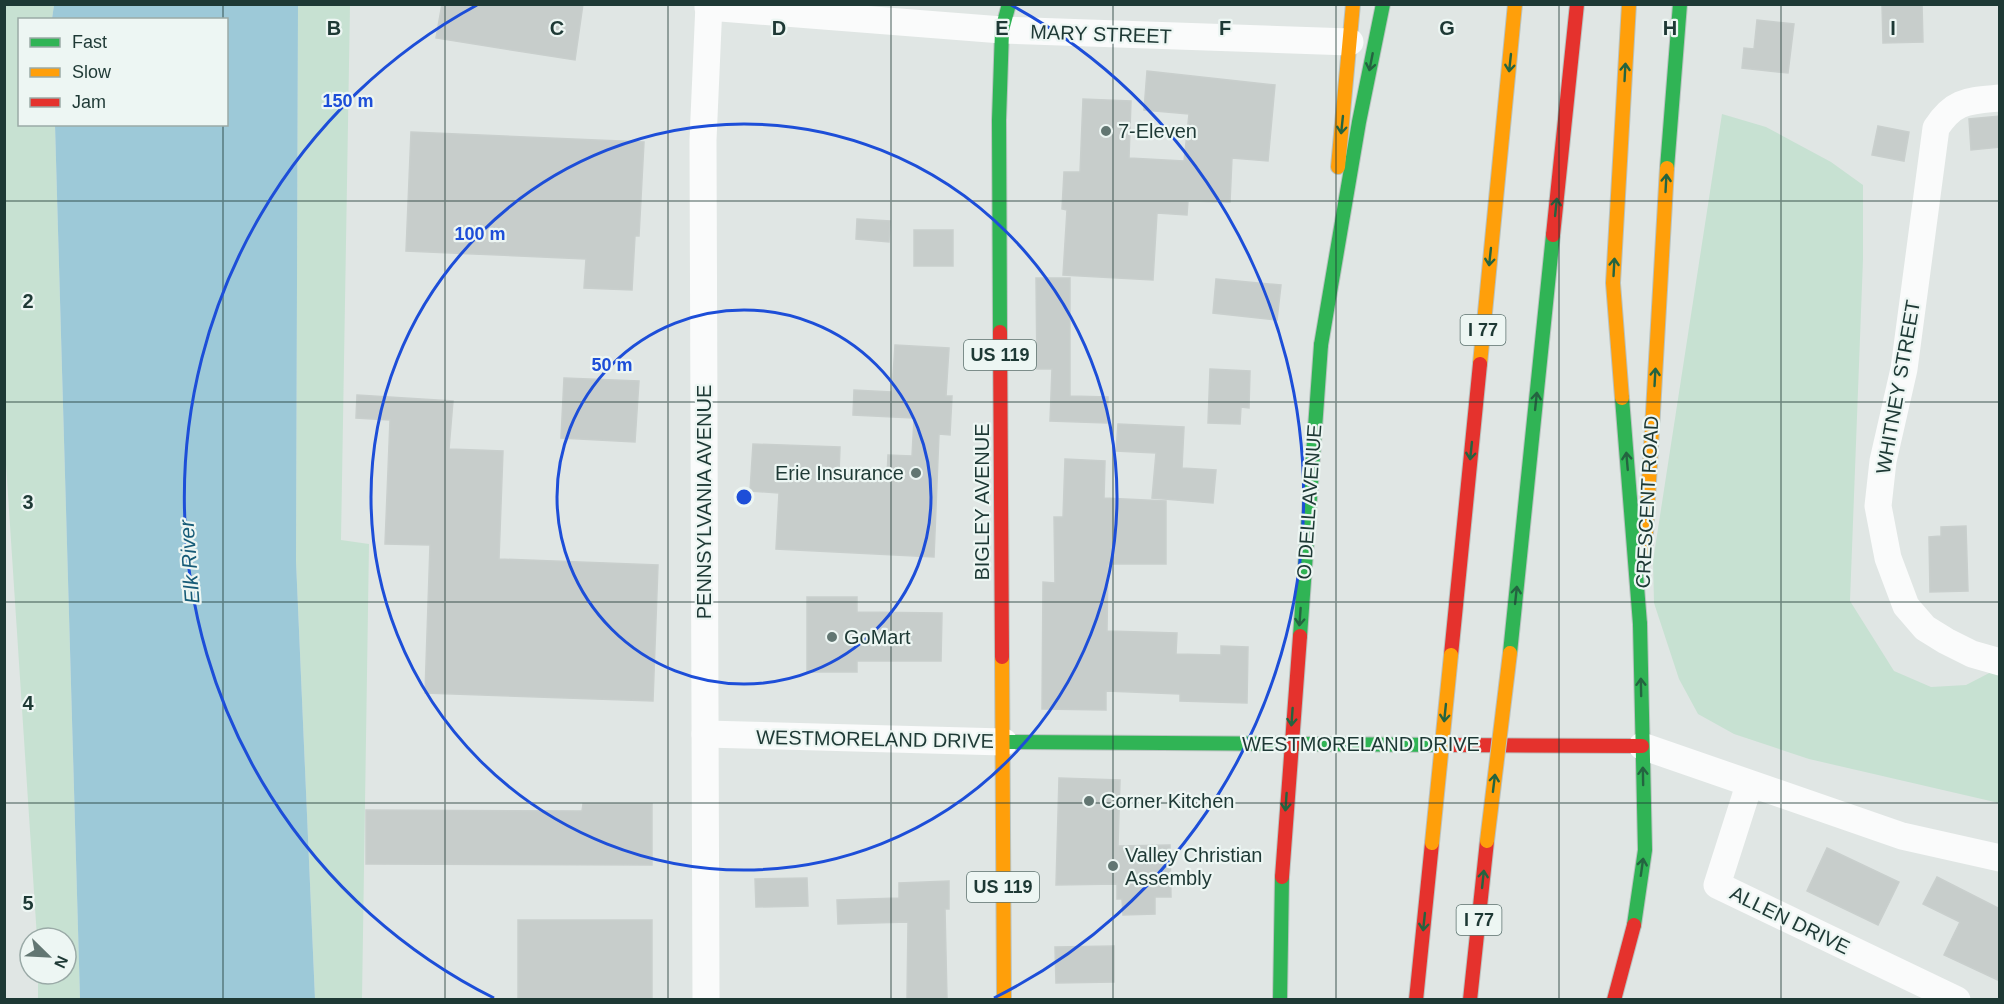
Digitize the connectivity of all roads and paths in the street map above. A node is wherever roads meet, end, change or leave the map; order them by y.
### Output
1 (1009, 4) edge
2 (1353, 4) edge
3 (1383, 4) edge
4 (1515, 4) edge
5 (1577, 4) edge
6 (1629, 4) edge
7 (1680, 4) edge
8 (708, 6) edge
9 (1002, 30) junction
10 (1350, 42) junction
11 (2000, 98) edge
12 (1321, 345) junction
13 (1640, 624) junction
14 (2000, 662) edge
15 (705, 735) junction
16 (1004, 742) junction
17 (1290, 744) junction
18 (1642, 746) junction
19 (1749, 784) junction
20 (2000, 858) edge
21 (1282, 877) junction
22 (1634, 925) junction
23 (706, 999) edge
24 (1004, 999) edge
25 (1268, 999) edge
26 (1280, 999) edge
27 (1416, 999) edge
28 (1470, 999) edge
29 (1614, 999) edge
30 (1622, 999) edge
31 (1957, 999) edge

1 - 9 main road, BIGLEY AVENUE / US 119
2 - 10 main road, O DELL AVENUE
3 -> 12 main road
4 -> 27 main road, I 77, bridge
28 -> 5 main road, I 77, bridge
13 -> 6 main road
13 -> 7 main road, CRESCENT ROAD
8 - 9 street, MARY STREET
8 - 15 street, PENNSYLVANIA AVENUE
9 - 10 street, MARY STREET
9 - 16 main road, BIGLEY AVENUE / US 119
10 -> 12 main road, O DELL AVENUE
11 - 14 street, WHITNEY STREET
12 -> 17 main road, O DELL AVENUE
18 -> 13 main road, CRESCENT ROAD
15 - 16 street, WESTMORELAND DRIVE
15 - 23 street, PENNSYLVANIA AVENUE
16 - 17 main road, WESTMORELAND DRIVE
16 - 24 main road, BIGLEY AVENUE / US 119
17 - 18 main road, WESTMORELAND DRIVE
17 -> 21 main road, O DELL AVENUE
18 - 19 street, WESTMORELAND DRIVE
22 -> 18 main road, CRESCENT ROAD
19 - 20 street, WESTMORELAND DRIVE
19 - 31 street, ALLEN DRIVE
21 - 25 street, O DELL AVENUE
21 - 26 main road
22 - 29 main road
22 - 30 street, CRESCENT ROAD

